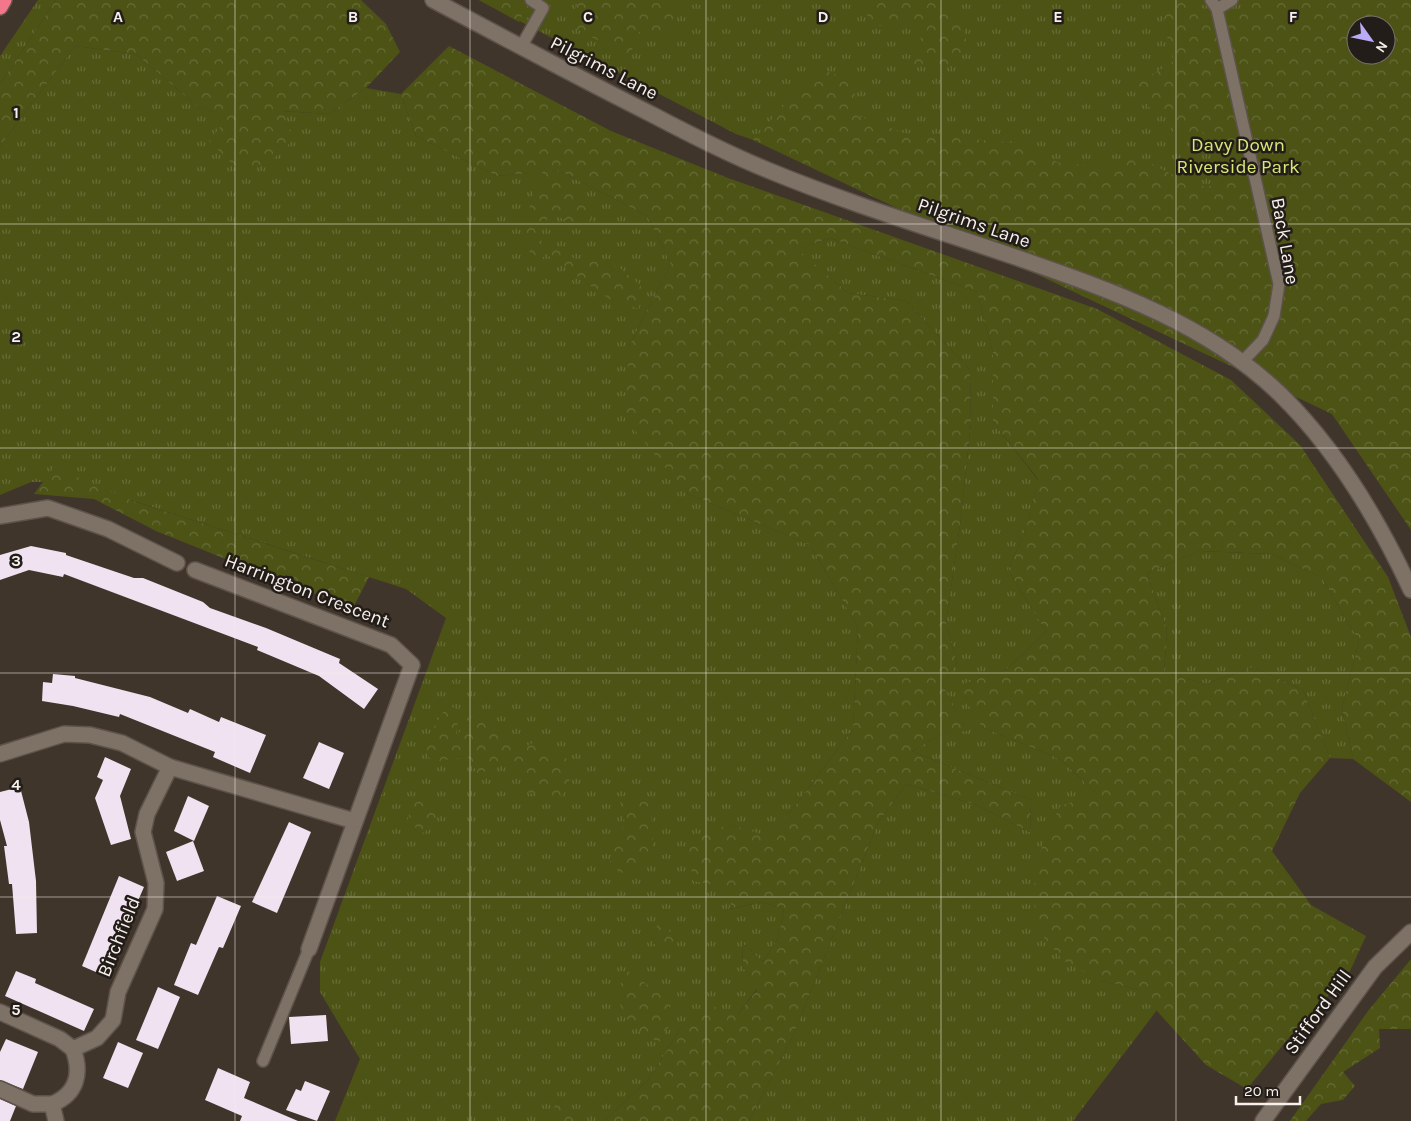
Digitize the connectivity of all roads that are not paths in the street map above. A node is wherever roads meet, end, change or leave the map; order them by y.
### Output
1 (4, 0) edge
2 (433, 0) edge
3 (531, 0) edge
4 (1232, 0) edge
5 (1214, 5) edge
6 (0, 7) edge
7 (521, 48) junction
8 (1242, 363) junction
9 (0, 516) edge
10 (177, 563) dead end
11 (195, 570) dead end
12 (1411, 590) edge
13 (0, 754) edge
14 (170, 767) junction
15 (354, 821) junction
16 (1411, 932) edge
17 (309, 949) joint
18 (0, 1012) edge
19 (73, 1049) junction
20 (263, 1061) dead end
21 (0, 1089) edge
22 (52, 1104) junction
23 (56, 1121) edge
24 (1263, 1121) edge

1 - 6 highway
2 - 7 street, Pilgrims Lane
3 - 7 lane
4 - 5 lane
5 - 8 lane, Back Lane
7 - 8 street, Pilgrims Lane
8 - 12 street, Pilgrims Lane
9 - 10 street
11 - 15 street, Harrington Crescent
13 - 14 street
14 - 15 street
14 - 19 street, Birchfield
15 - 17 street, Harrington Crescent
16 - 24 street, Stifford Hill
17 - 20 lane
18 - 19 street
19 - 22 street
21 - 22 street
22 - 23 street

